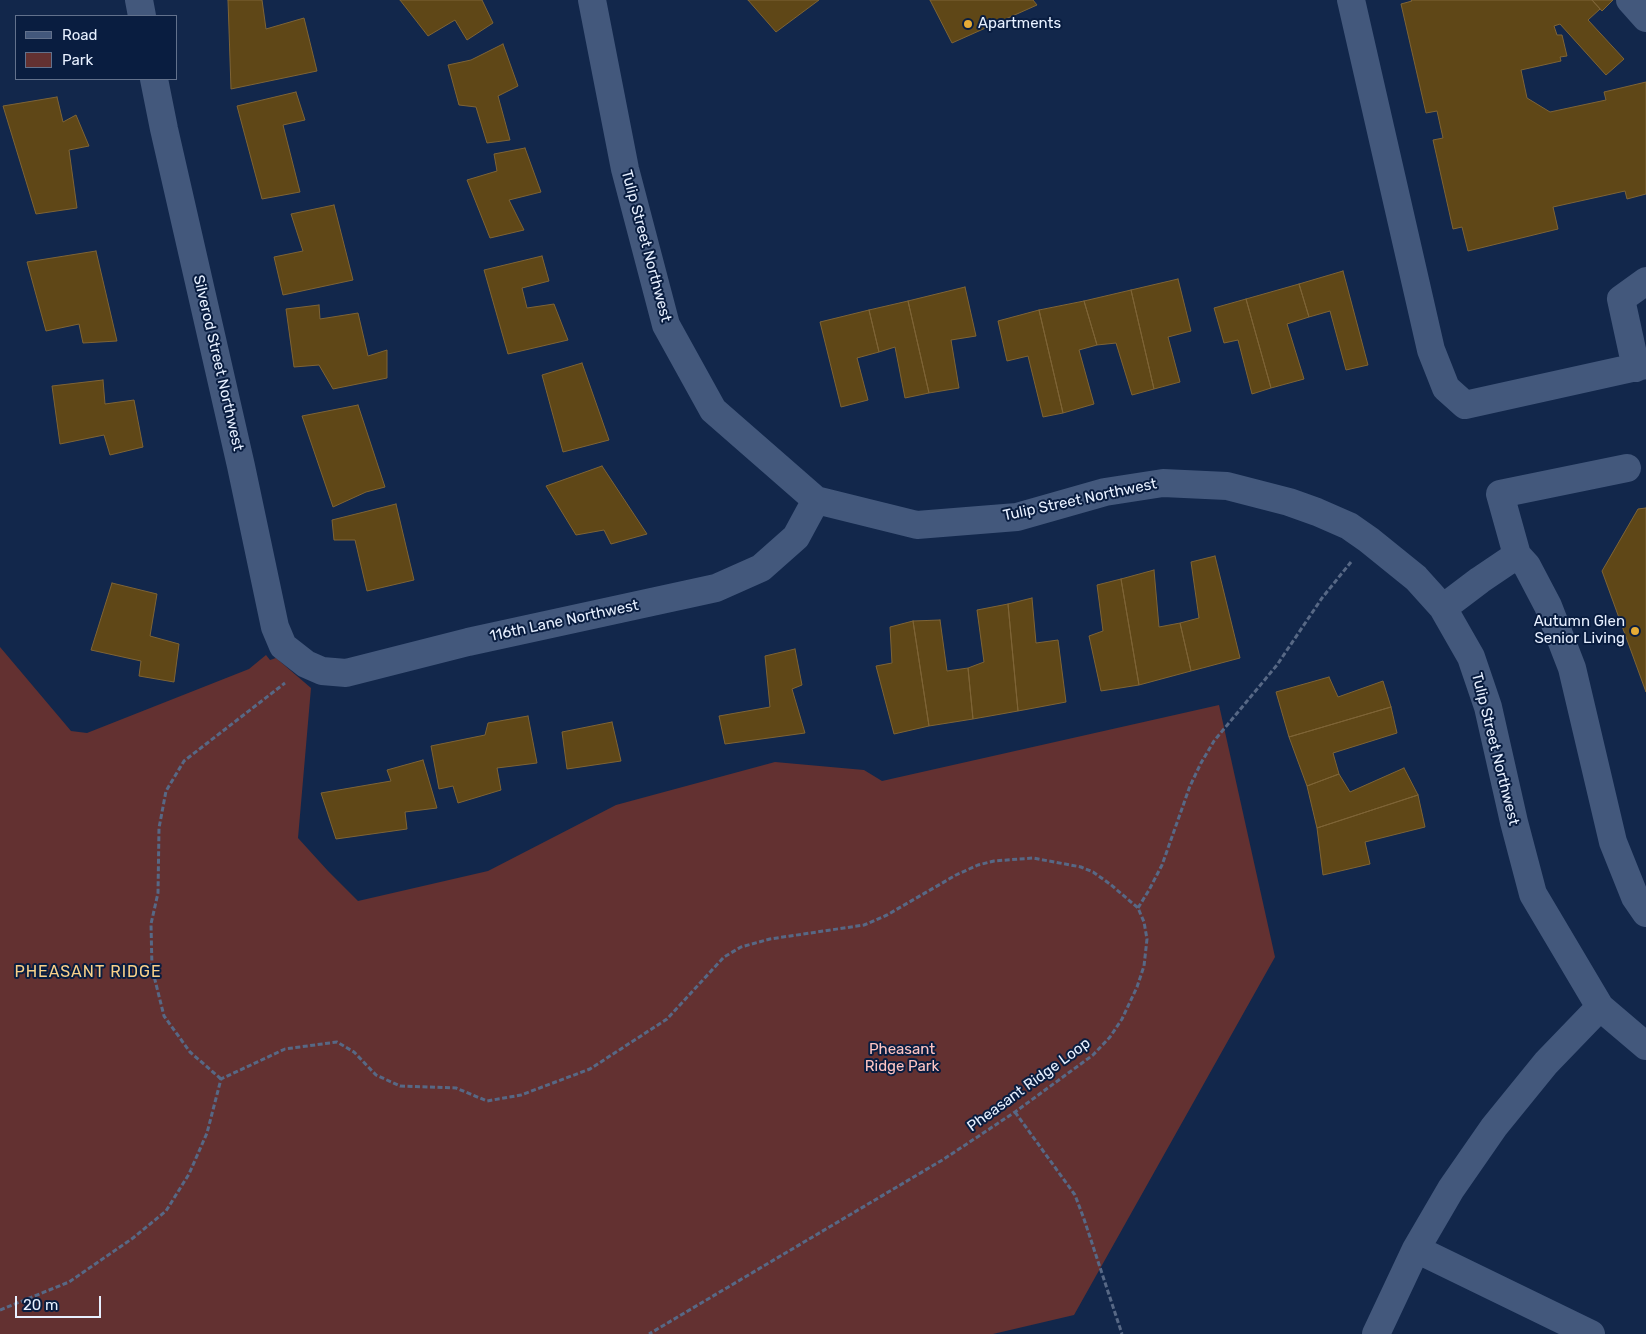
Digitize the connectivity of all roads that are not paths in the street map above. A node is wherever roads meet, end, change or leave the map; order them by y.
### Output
1 (139, 0) edge
2 (592, 0) edge
3 (1351, 0) edge
4 (1630, 0) edge
5 (142, 15) edge
6 (1646, 18) edge
7 (154, 80) edge
8 (1646, 281) edge
9 (1641, 367) edge
10 (1627, 468) dead end
11 (816, 500) junction
12 (1517, 556) junction
13 (1444, 608) junction
14 (283, 646) joint
15 (1646, 913) edge
16 (1600, 1007) junction
17 (1646, 1046) edge
18 (1416, 1249) junction
19 (1376, 1334) edge
20 (1591, 1334) edge

1 - 5 street
2 - 11 street, Tulip Street Northwest
3 - 9 street
4 - 6 street
7 - 14 street, Silverod Street Northwest
8 - 9 street
10 - 12 street
11 - 13 street, Tulip Street Northwest
11 - 14 street, 116th Lane Northwest
12 - 13 street
12 - 15 street
13 - 16 street, Tulip Street Northwest
16 - 17 street, Tulip Street Northwest
16 - 18 street
18 - 19 street
18 - 20 street

